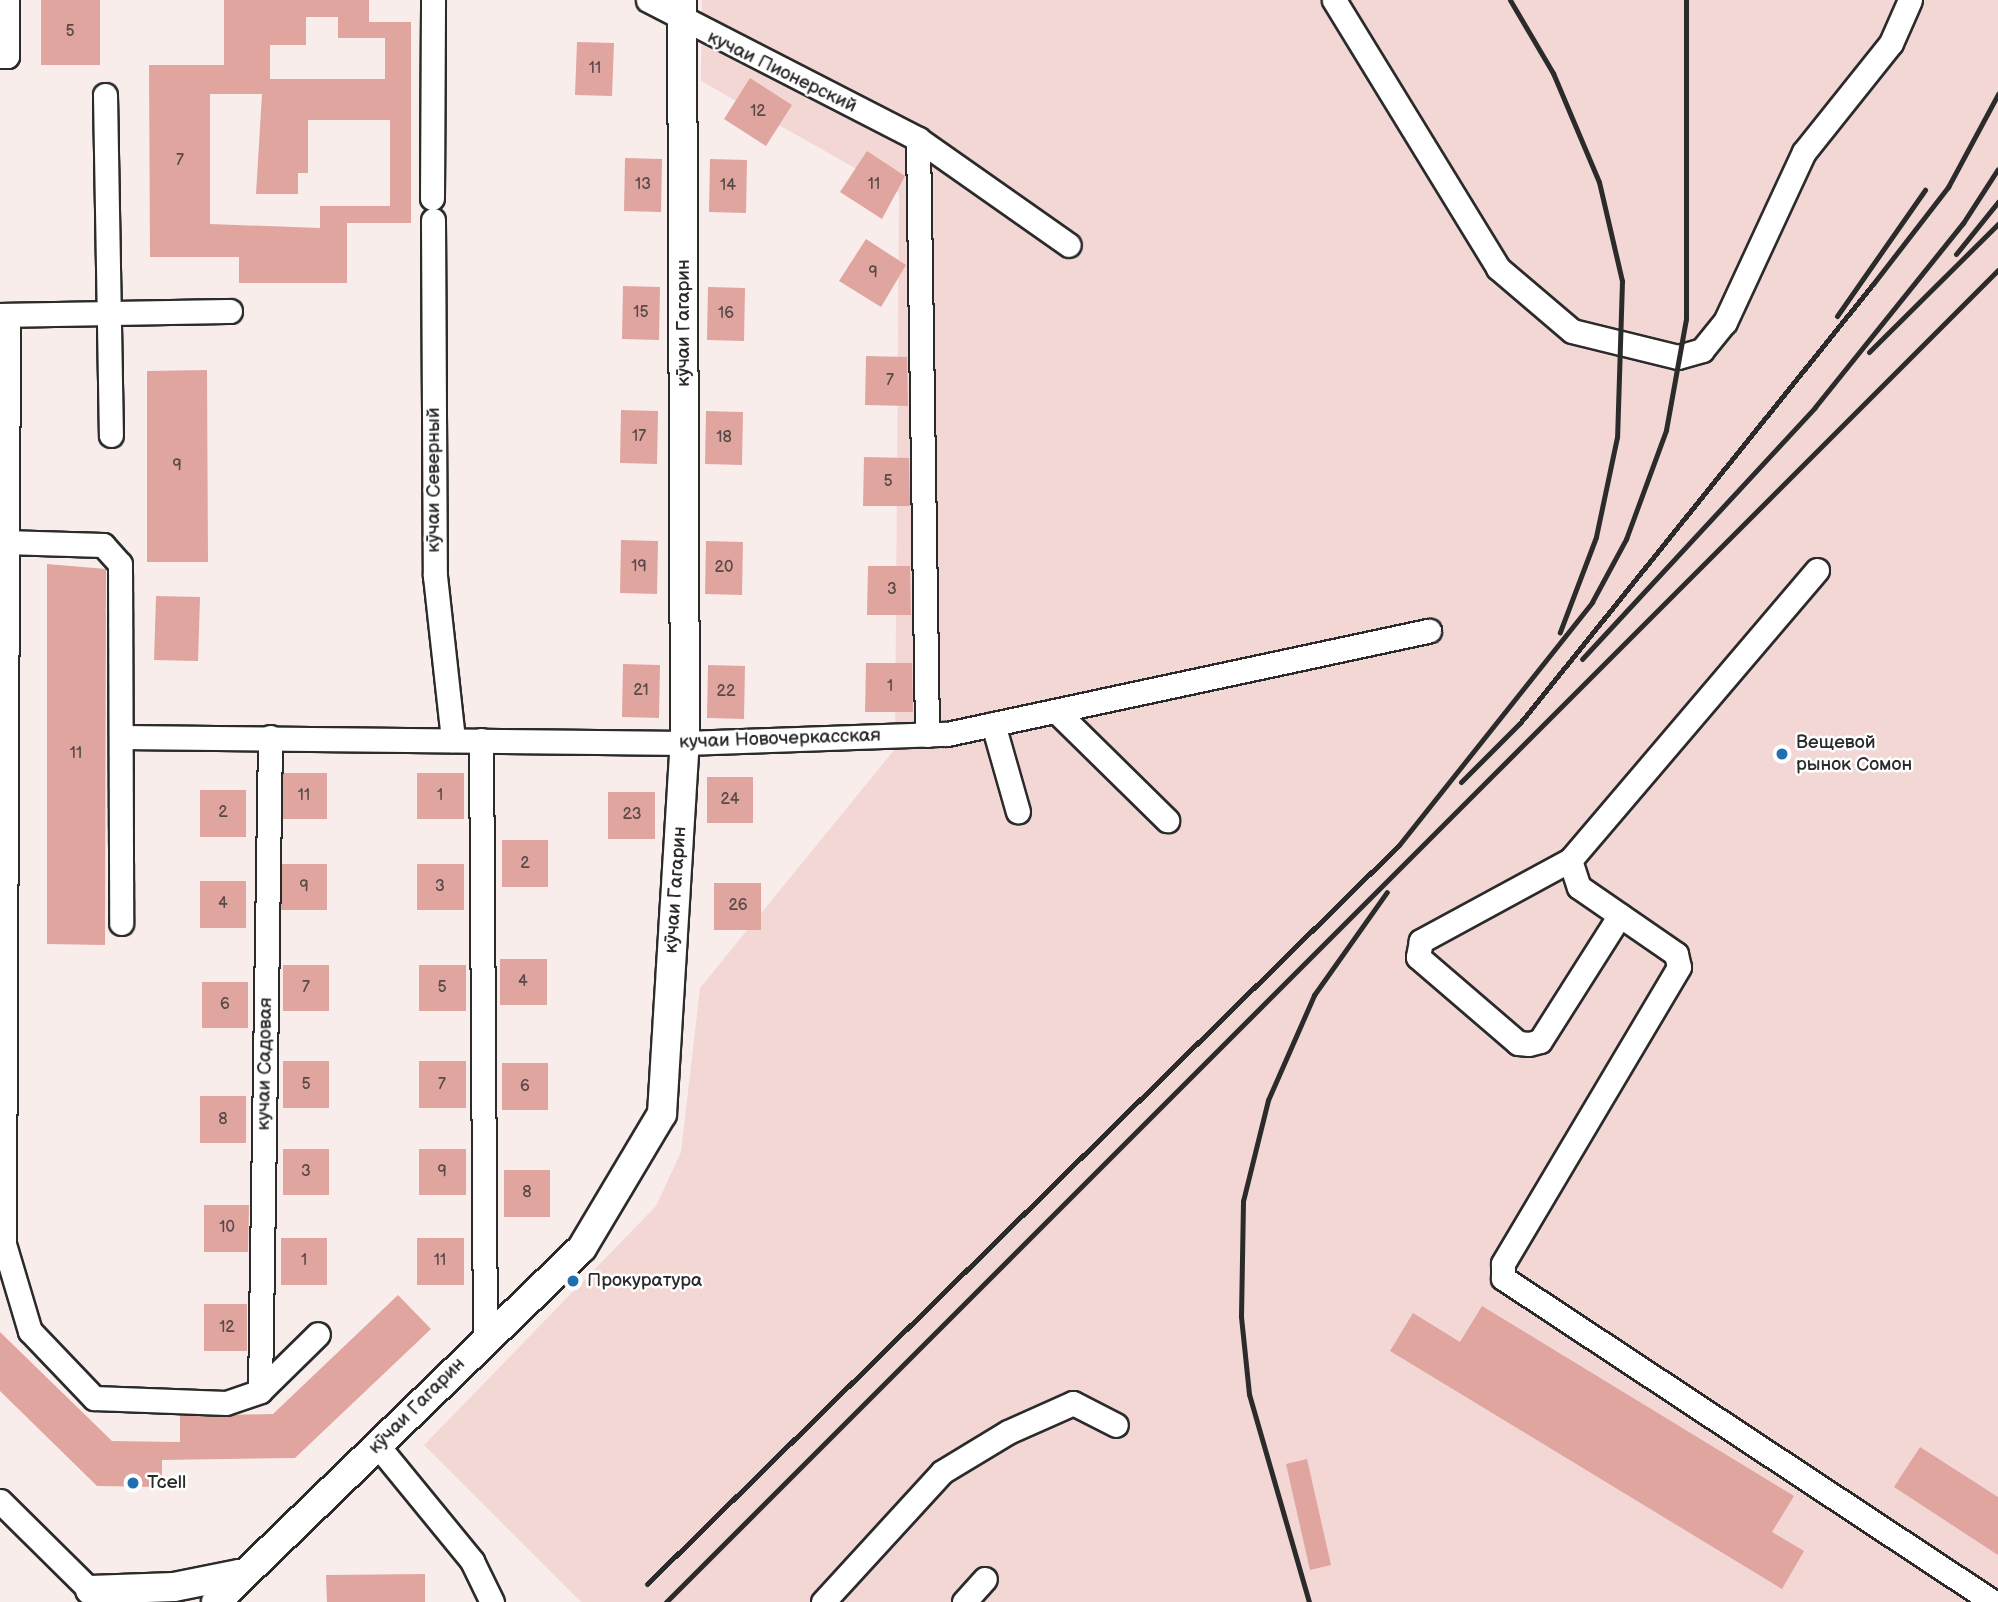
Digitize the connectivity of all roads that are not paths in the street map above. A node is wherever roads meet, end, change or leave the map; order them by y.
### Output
1 (7, 0) edge
2 (433, 0) edge
3 (648, 0) edge
4 (1334, 0) edge
5 (1910, 0) edge
6 (682, 11) edge
7 (0, 56) edge
8 (105, 95) dead end
9 (918, 139) junction
10 (1069, 245) dead end
11 (230, 311) dead end
12 (111, 313) junction
13 (4, 315) edge
14 (111, 435) dead end
15 (4, 542) junction
16 (1817, 570) dead end
17 (2, 575) edge
18 (1429, 631) dead end
19 (1056, 711) junction
20 (993, 724) junction
21 (926, 735) junction
22 (121, 737) junction
23 (270, 737) junction
24 (453, 740) junction
25 (481, 740) junction
26 (685, 743) junction
27 (2, 780) edge
28 (1018, 812) dead end
29 (1167, 820) dead end
30 (1570, 860) junction
31 (1620, 915) junction
32 (121, 923) dead end
33 (2, 1244) edge
34 (318, 1334) dead end
35 (485, 1338) junction
36 (260, 1391) junction
37 (1116, 1424) dead end
38 (378, 1446) junction
39 (0, 1501) edge
40 (239, 1574) junction
41 (985, 1579) dead end
42 (96, 1596) edge
43 (216, 1602) edge
44 (230, 1602) edge
45 (492, 1602) edge
46 (823, 1602) edge
47 (964, 1602) edge
48 (1993, 1602) edge

1 - 7 street
2 - 24 street, кӯчаи Северный
3 - 6 street, кучаи Пионерский
4 - 5 street
6 - 9 street, кучаи Пионерский
6 - 26 main road, кӯчаи Гагарин
8 - 12 street
9 - 10 street, кучаи Пионерский
9 - 21 street
11 - 12 street
12 - 13 street
12 - 14 street
13 - 15 street
15 - 17 street
15 - 22 street
16 - 30 street
17 - 27 street
18 - 19 street, кучаи Новочеркасская
19 - 20 street, кучаи Новочеркасская
19 - 29 street
20 - 21 street, кучаи Новочеркасская
20 - 28 street
21 - 26 street, кучаи Новочеркасская
22 - 23 street, кучаи Новочеркасская
22 - 32 street
23 - 24 street, кучаи Новочеркасская
23 - 36 street, кучаи Садовая
24 - 25 street, кучаи Новочеркасская
25 - 26 street, кучаи Новочеркасская
25 - 35 street
26 - 35 main road, кӯчаи Гагарин
27 - 33 street
30 - 31 street
30 - 31 street
31 - 48 street
33 - 36 street
34 - 36 street
35 - 38 main road, кӯчаи Гагарин
37 - 46 street
38 - 40 main road, кӯчаи Гагарин
38 - 45 street
39 - 42 street
40 - 42 main road
40 - 43 main road, кӯчаи Гагарин
40 - 44 main road
41 - 47 street

